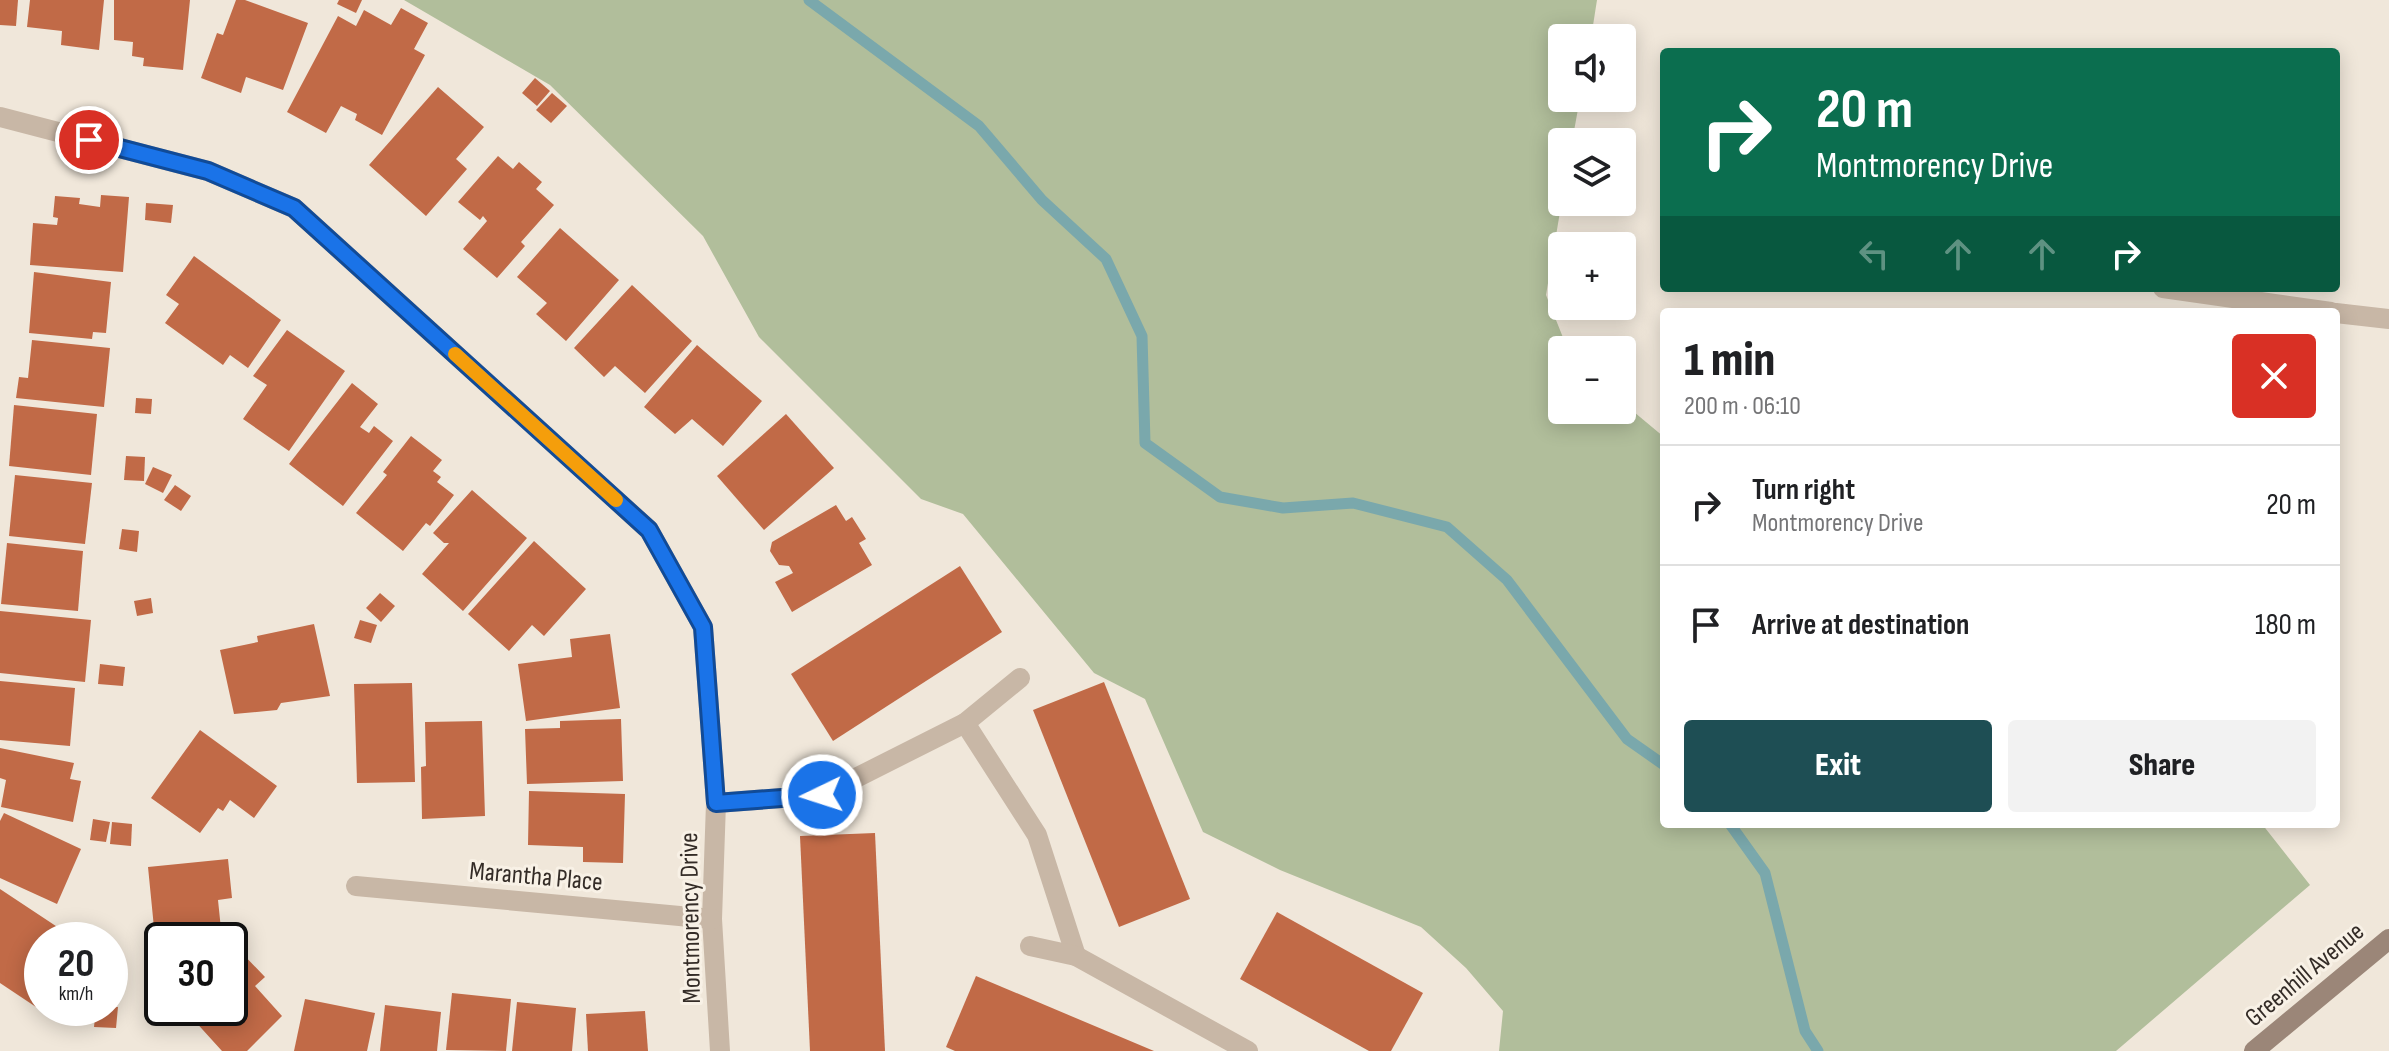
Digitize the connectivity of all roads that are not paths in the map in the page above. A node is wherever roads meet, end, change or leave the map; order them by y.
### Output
1 (0, 117) edge
2 (2192, 292) edge
3 (2306, 308) edge
4 (2340, 313) edge
5 (2389, 319) edge
6 (1020, 678) dead end
7 (965, 723) junction
8 (716, 803) junction
9 (356, 886) dead end
10 (712, 919) junction
11 (2389, 939) edge
12 (1030, 946) dead end
13 (1076, 956) junction
14 (720, 1051) edge
15 (1248, 1051) edge
16 (2254, 1051) edge

1 - 8 street, Montmorency Drive
2 - 3 street
4 - 5 street
6 - 7 street
7 - 8 street
7 - 13 street
8 - 10 street, Montmorency Drive
9 - 10 street, Marantha Place
10 - 14 street, Montmorency Drive
11 - 16 street, Greenhill Avenue
12 - 13 street
13 - 15 street

